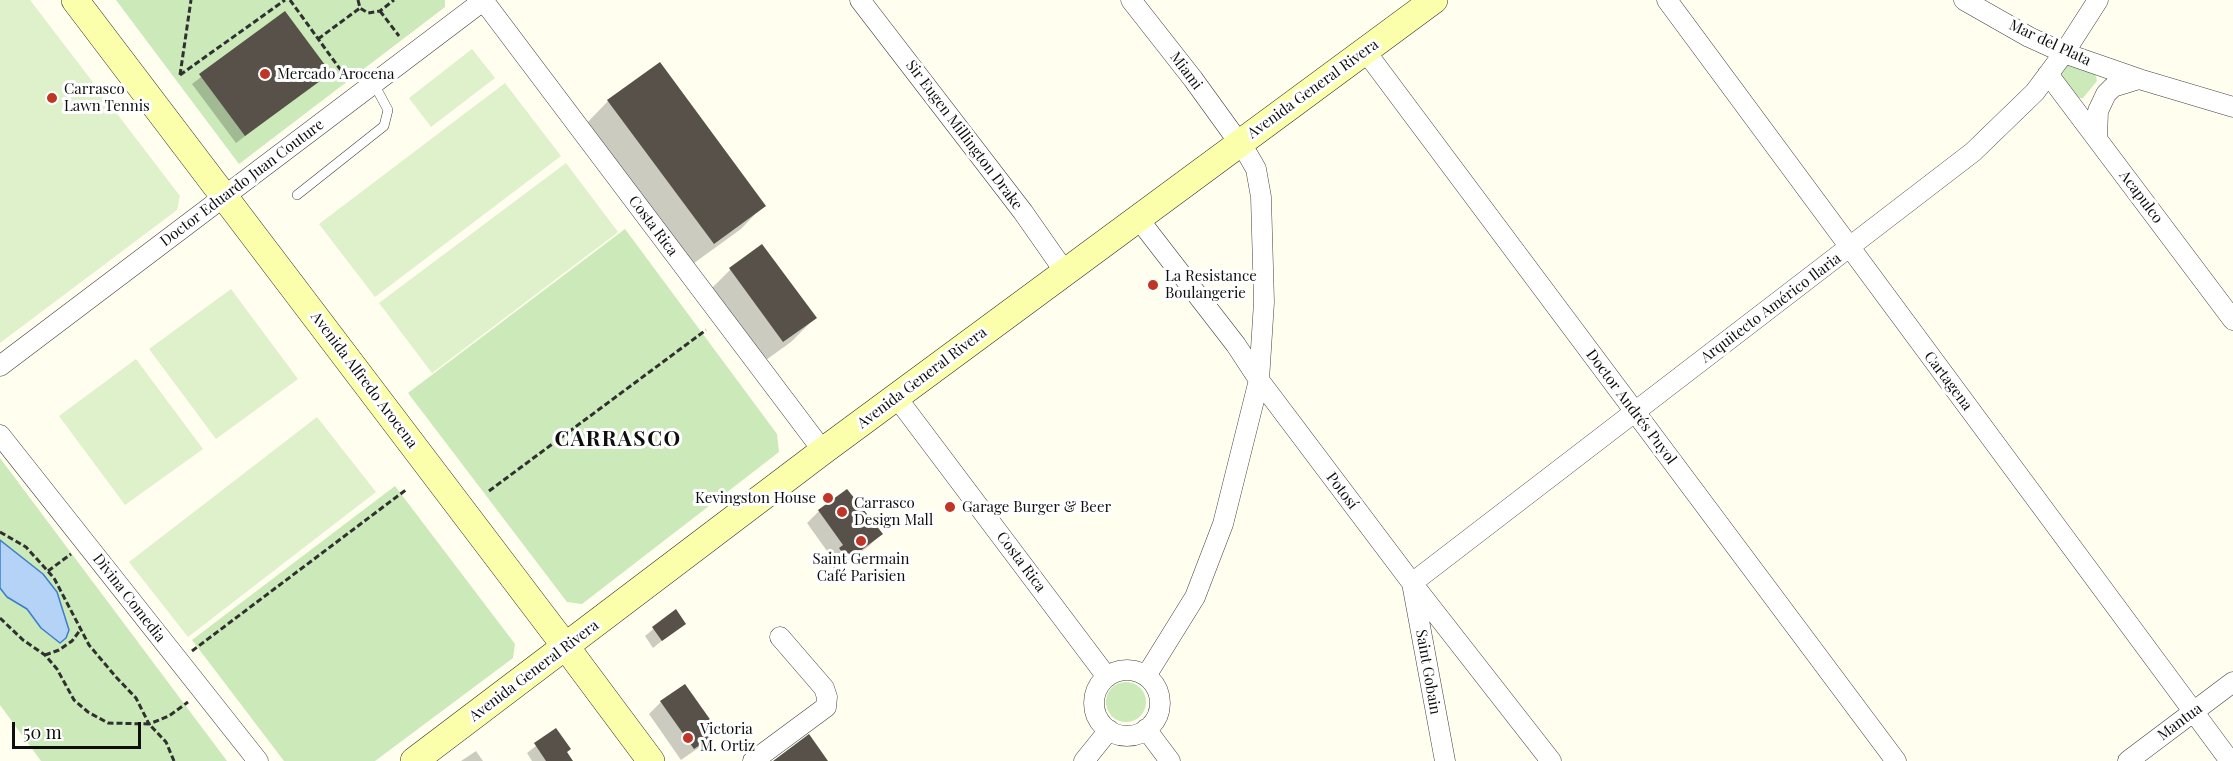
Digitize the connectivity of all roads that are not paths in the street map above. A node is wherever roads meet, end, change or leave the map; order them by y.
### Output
1 (75, 0) edge
2 (483, 0) edge
3 (860, 0) edge
4 (1131, 0) edge
5 (1434, 0) edge
6 (1667, 0) edge
7 (1964, 0) edge
8 (2098, 0) edge
9 (1366, 52) junction
10 (2064, 53) junction
11 (2048, 74) junction
12 (2139, 79) junction
13 (374, 84) junction
14 (2233, 107) edge
15 (2097, 138) junction
16 (1239, 143) junction
17 (297, 195) dead end
18 (224, 196) junction
19 (1137, 218) junction
20 (1849, 249) junction
21 (1065, 272) junction
22 (2233, 320) edge
23 (0, 366) edge
24 (1259, 380) junction
25 (897, 398) junction
26 (1634, 412) junction
27 (0, 435) edge
28 (823, 451) junction
29 (1412, 583) junction
30 (780, 637) dead end
31 (567, 647) junction
32 (1146, 676) junction
33 (1107, 677) junction
34 (2233, 682) edge
35 (2193, 712) junction
36 (1146, 729) junction
37 (1109, 730) junction
38 (258, 761) edge
39 (414, 761) edge
40 (651, 761) edge
41 (753, 761) edge
42 (1084, 761) edge
43 (1170, 761) edge
44 (1445, 761) edge
45 (1551, 761) edge
46 (1896, 761) edge
47 (2128, 761) edge
48 (2230, 761) edge

1 - 18 main road, Avenida Alfredo Arocena
2 - 13 street, Doctor Eduardo Juan Couture
2 - 28 street, Costa Rica
3 - 21 street, Sir Eugen Millington Drake
4 - 16 street, Miami
5 - 9 main road, Avenida General Rivera
6 - 20 street, Cartagena
7 - 10 street, Mar del Plata
8 - 10 street, Arquitecto Américo Ilaria
9 - 16 main road, Avenida General Rivera
9 - 26 street, Doctor Andrés Puyol
10 - 11 street, Arquitecto Américo Ilaria
10 - 12 street, Mar del Plata
11 - 15 street, Acapulco
11 - 20 street, Arquitecto Américo Ilaria
12 - 14 street, Mar del Plata
12 - 15 street
13 - 17 lane
13 - 18 street, Doctor Eduardo Juan Couture
15 - 22 street, Acapulco
16 - 19 main road, Avenida General Rivera
16 - 24 street, Miami
18 - 23 street, Doctor Eduardo Juan Couture
18 - 31 main road, Avenida Alfredo Arocena
19 - 21 main road, Avenida General Rivera
19 - 24 street, Potosí
20 - 26 street, Arquitecto Américo Ilaria
20 - 35 street, Cartagena
21 - 25 main road, Avenida General Rivera
24 - 29 street, Potosí
24 - 32 street, Miami
25 - 28 main road, Avenida General Rivera
25 - 33 street, Costa Rica
26 - 29 street, Arquitecto Américo Ilaria
26 - 46 street, Doctor Andrés Puyol
27 - 38 street, Divina Comedia
28 - 31 main road, Avenida General Rivera
29 - 44 street, Saint Gobain
29 - 45 street, Potosí
30 - 41 street
31 - 39 main road, Avenida General Rivera
31 - 40 main road, Avenida Alfredo Arocena
32 - 33 street
32 - 36 street
33 - 37 street
34 - 35 street, Mantua
35 - 47 street, Mantua
35 - 48 street, Cartagena
36 - 37 street
36 - 43 street
37 - 42 street

